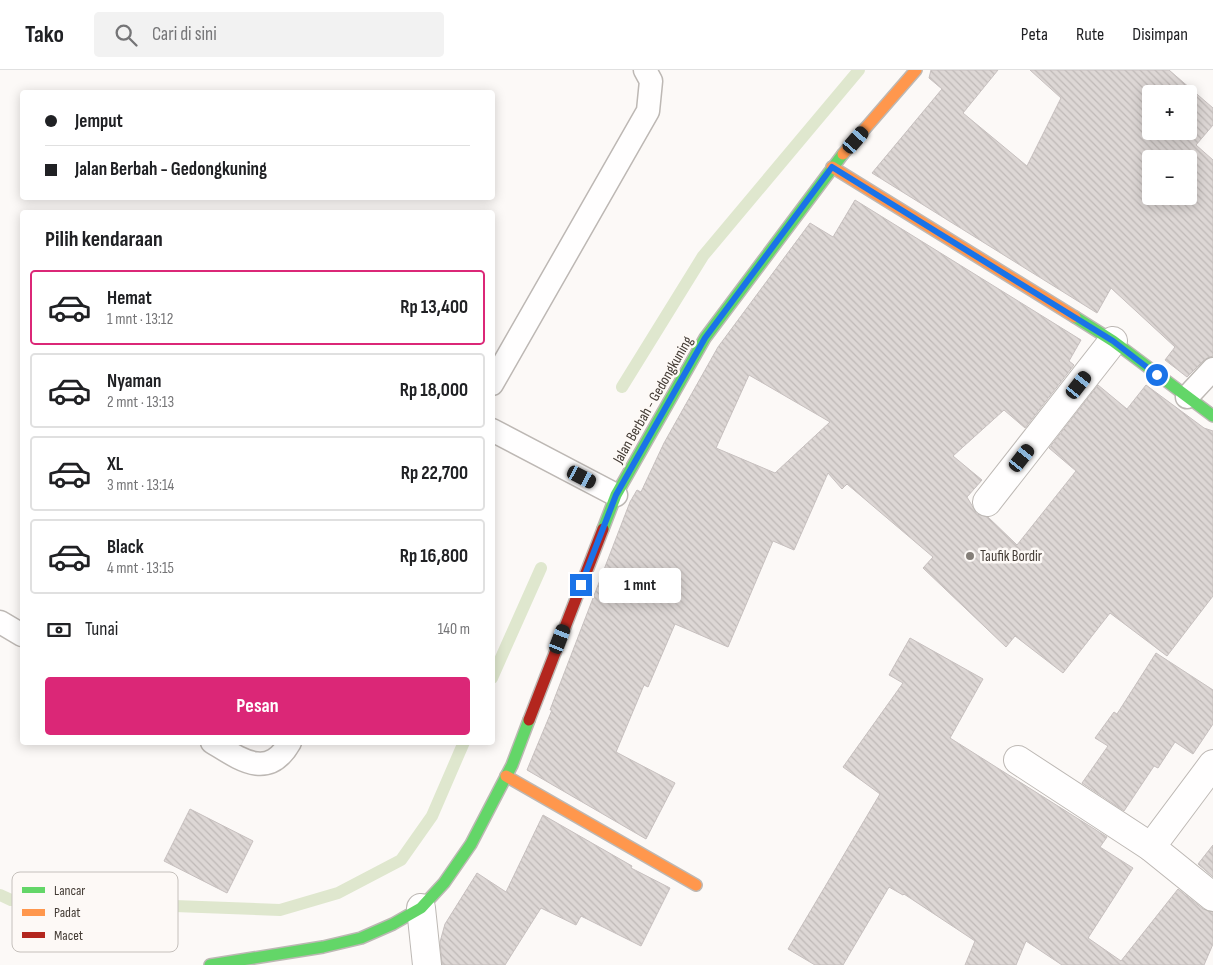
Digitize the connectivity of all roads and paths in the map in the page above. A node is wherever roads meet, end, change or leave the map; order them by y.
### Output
1 (644, 70) edge
2 (916, 70) edge
3 (832, 167) junction
4 (1113, 341) junction
5 (1213, 369) edge
6 (495, 379) edge
7 (1187, 397) junction
8 (1213, 416) edge
9 (495, 432) edge
10 (616, 495) junction
11 (987, 502) dead end
12 (0, 622) edge
13 (20, 634) edge
14 (217, 745) edge
15 (288, 745) edge
16 (1018, 760) dead end
17 (1213, 764) edge
18 (506, 776) junction
19 (1151, 847) junction
20 (696, 885) dead end
21 (1213, 897) edge
22 (421, 908) junction
23 (210, 965) edge
24 (427, 965) edge

1 - 6 lane
2 - 3 main road, Jalan Berbah - Gedongkuning
3 - 4 main road
3 - 10 main road, Jalan Berbah - Gedongkuning
4 - 7 main road
4 - 11 street
5 - 7 lane
7 - 8 main road
9 - 10 lane
10 - 18 main road, Jalan Berbah - Gedongkuning
12 - 13 lane
14 - 15 lane
16 - 19 street
17 - 19 street
18 - 20 main road
18 - 22 main road, Jalan Berbah - Gedongkuning
19 - 21 street
22 - 23 main road, Jalan Berbah - Gedongkuning
22 - 24 street

